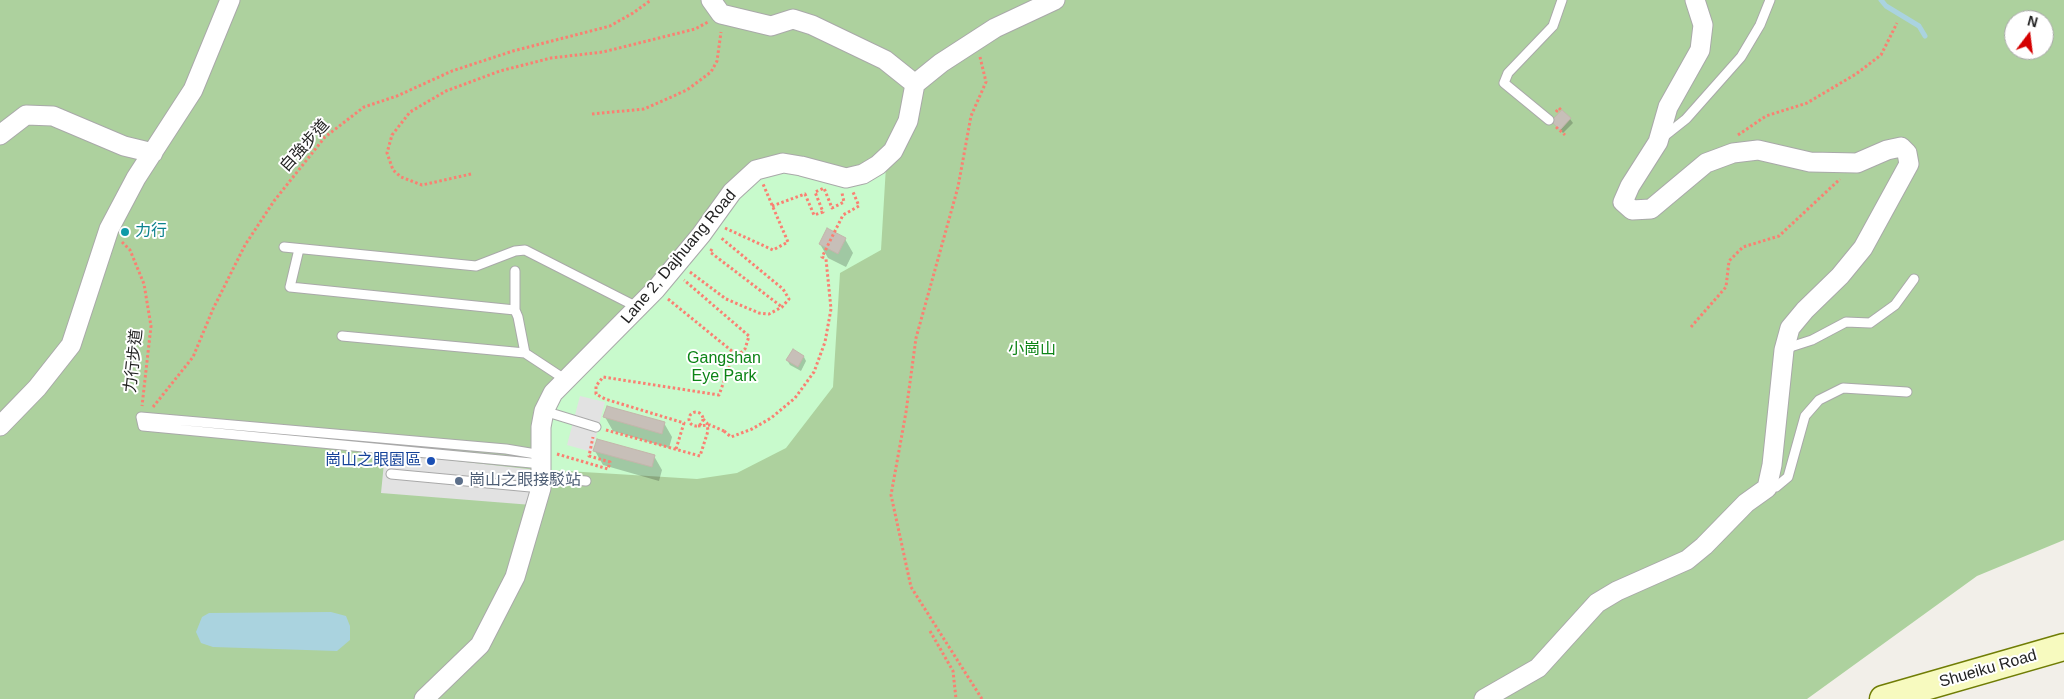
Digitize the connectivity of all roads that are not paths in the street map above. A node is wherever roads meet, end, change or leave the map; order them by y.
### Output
1 (230, 0) edge
2 (1055, 0) edge
3 (1562, 0) edge
4 (1695, 0) edge
5 (1770, 0) edge
6 (716, 7) edge
7 (915, 84) junction
8 (1549, 120) dead end
9 (0, 135) edge
10 (1658, 142) junction
11 (152, 153) junction
12 (284, 246) dead end
13 (299, 249) junction
14 (515, 271) dead end
15 (1914, 279) dead end
16 (639, 308) junction
17 (515, 310) junction
18 (342, 336) dead end
19 (1784, 350) junction
20 (525, 353) junction
21 (566, 380) junction
22 (1907, 392) dead end
23 (544, 411) junction
24 (141, 417) road end
25 (0, 426) edge
26 (596, 427) road end
27 (542, 467) junction
28 (391, 474) dead end
29 (586, 481) dead end
30 (1767, 488) junction
31 (2064, 647) edge
32 (424, 699) edge
33 (1484, 699) edge
34 (1883, 699) edge

1 - 11 street
2 - 7 street
3 - 8 lane
4 - 10 street
5 - 10 lane
6 - 7 street
7 - 16 street, Lane 2, Dajhuang Road
9 - 11 street
10 - 19 street
11 - 25 street
12 - 13 lane
13 - 16 lane
13 - 17 lane
14 - 17 lane
15 - 19 lane
16 - 21 street, Lane 2, Dajhuang Road
17 - 20 lane
18 - 20 lane
19 - 30 street
20 - 21 lane
21 - 23 street, Lane 2, Dajhuang Road
22 - 30 lane
23 - 26 lane
23 - 27 street, Lane 2, Dajhuang Road
24 - 27 lane
27 - 28 lane
27 - 29 lane
27 - 32 street, Lane 2, Dajhuang Road
30 - 33 street
31 - 34 street, Shueiku Road

